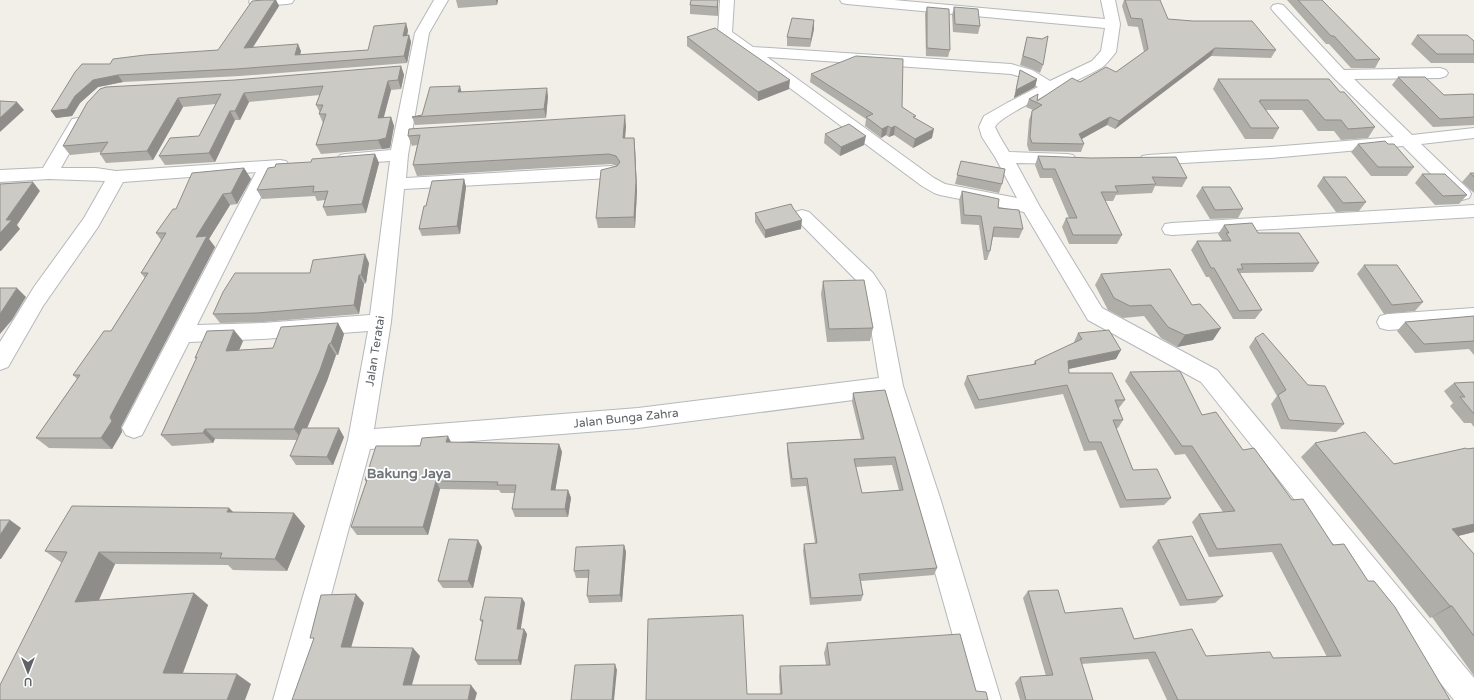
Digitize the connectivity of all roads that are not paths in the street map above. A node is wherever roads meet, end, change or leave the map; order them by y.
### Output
1 (287, 0) edge
2 (441, 0) edge
3 (727, 0) edge
4 (848, 0) edge
5 (1108, 0) edge
6 (256, 2) edge
7 (1278, 8) dead end
8 (1113, 24) junction
9 (750, 51) junction
10 (1440, 74) dead end
11 (1340, 75) junction
12 (1049, 88) junction
13 (85, 111) edge
14 (1474, 133) edge
15 (1408, 141) junction
16 (399, 155) junction
17 (1004, 158) junction
18 (1080, 159) edge
19 (1133, 160) edge
20 (330, 161) edge
21 (299, 163) edge
22 (268, 166) junction
23 (611, 172) edge
24 (50, 173) junction
25 (0, 176) edge
26 (116, 177) junction
27 (396, 184) junction
28 (1474, 206) edge
29 (1031, 207) junction
30 (1474, 211) edge
31 (802, 216) dead end
32 (1172, 229) dead end
33 (1474, 316) edge
34 (380, 322) junction
35 (1388, 322) dead end
36 (182, 334) junction
37 (0, 361) edge
38 (892, 386) junction
39 (134, 428) dead end
40 (360, 440) junction
41 (288, 700) edge
42 (986, 700) edge
43 (1473, 700) edge

1 - 6 street
2 - 16 street, Jalan Teratai
3 - 9 street
4 - 8 street
5 - 8 street
7 - 11 street
8 - 12 street
9 - 12 street
9 - 29 street
10 - 11 street
11 - 15 street
12 - 17 street
13 - 24 street
14 - 15 street
15 - 19 street
15 - 28 street
16 - 20 street
16 - 27 street, Jalan Teratai
17 - 18 street
17 - 29 street
21 - 22 street
22 - 26 street
22 - 36 street
23 - 27 street
24 - 25 street
24 - 26 street
26 - 37 street
27 - 34 street, Jalan Teratai
29 - 43 street
30 - 32 street
31 - 38 street
33 - 35 street
34 - 36 street
34 - 40 street, Jalan Teratai
36 - 39 street
38 - 40 street, Jalan Bunga Zahra
38 - 42 street
40 - 41 street, Jalan Teratai

